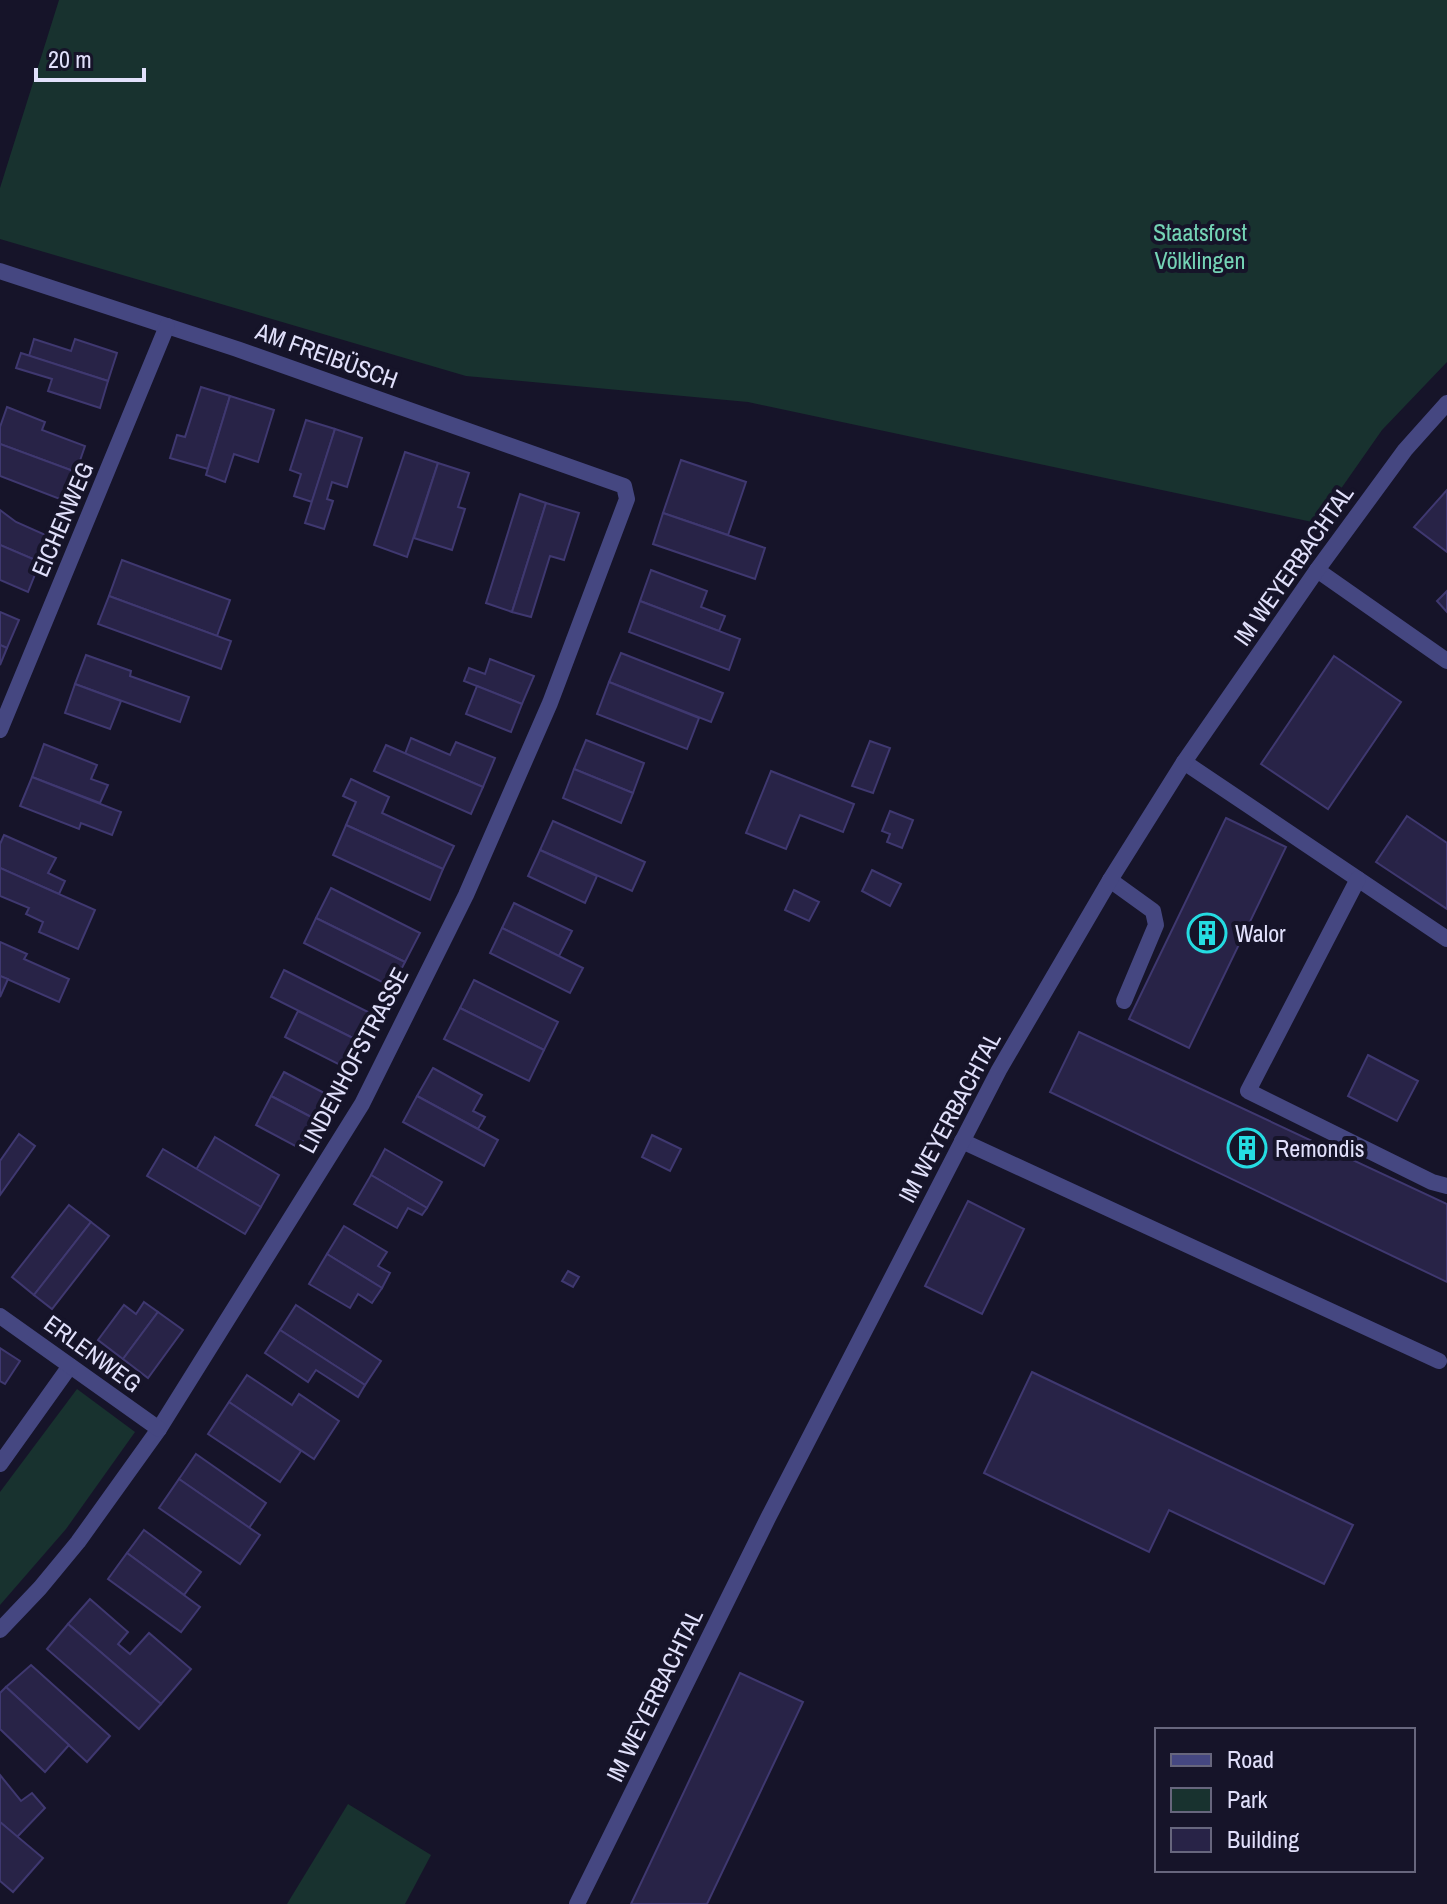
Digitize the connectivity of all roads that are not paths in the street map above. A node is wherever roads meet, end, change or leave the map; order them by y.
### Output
1 (0, 271) edge
2 (167, 326) junction
3 (1447, 403) edge
4 (627, 499) joint
5 (1317, 570) junction
6 (1447, 661) edge
7 (0, 730) edge
8 (1184, 762) junction
9 (1358, 879) junction
10 (1110, 880) junction
11 (1447, 939) edge
12 (1124, 1001) dead end
13 (962, 1141) junction
14 (1447, 1186) edge
15 (0, 1316) edge
16 (1439, 1361) dead end
17 (70, 1366) junction
18 (159, 1429) junction
19 (0, 1464) edge
20 (0, 1630) edge
21 (577, 1904) edge

1 - 2 street, AM FREIBÜSCH
2 - 4 street, AM FREIBÜSCH
2 - 7 street, EICHENWEG
3 - 5 street, IM WEYERBACHTAL
4 - 18 street, LINDENHOFSTRASSE
5 - 6 street
5 - 8 street, IM WEYERBACHTAL
8 - 9 street
8 - 10 street, IM WEYERBACHTAL
9 - 11 street
9 - 14 street
10 - 12 street
10 - 13 street, IM WEYERBACHTAL
13 - 16 street
13 - 21 street, IM WEYERBACHTAL
15 - 17 street, ERLENWEG
17 - 18 street, ERLENWEG
17 - 19 street
18 - 20 street, LINDENHOFSTRASSE

